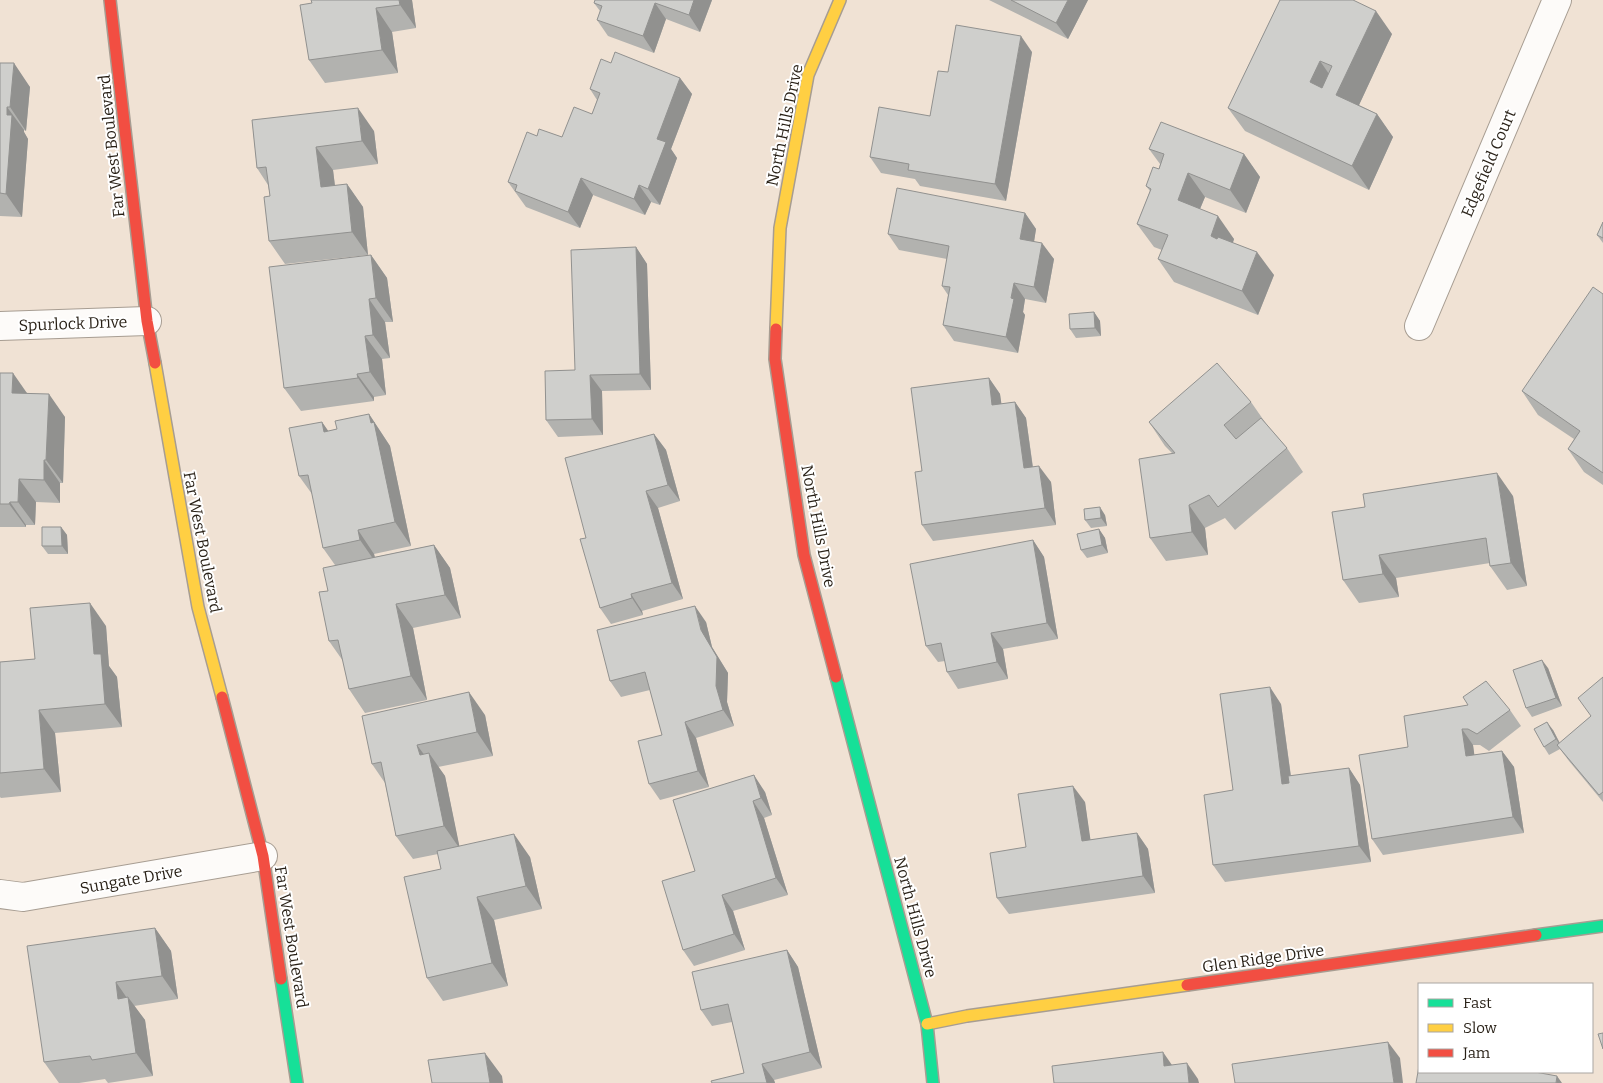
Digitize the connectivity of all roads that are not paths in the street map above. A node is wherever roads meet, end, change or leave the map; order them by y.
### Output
1 (110, 0) edge
2 (840, 0) edge
3 (1557, 0) edge
4 (147, 321) junction
5 (0, 326) edge
6 (1419, 326) dead end
7 (263, 856) junction
8 (0, 894) edge
9 (1603, 926) edge
10 (927, 1024) junction
11 (297, 1083) edge
12 (933, 1083) edge

1 - 4 street, Far West Boulevard
2 - 10 street, North Hills Drive
3 - 6 street, Edgefield Court
4 - 5 street, Spurlock Drive
4 - 7 street, Far West Boulevard
7 - 8 street, Sungate Drive
7 - 11 street, Far West Boulevard
9 - 10 street, Glen Ridge Drive
10 - 12 street, North Hills Drive

